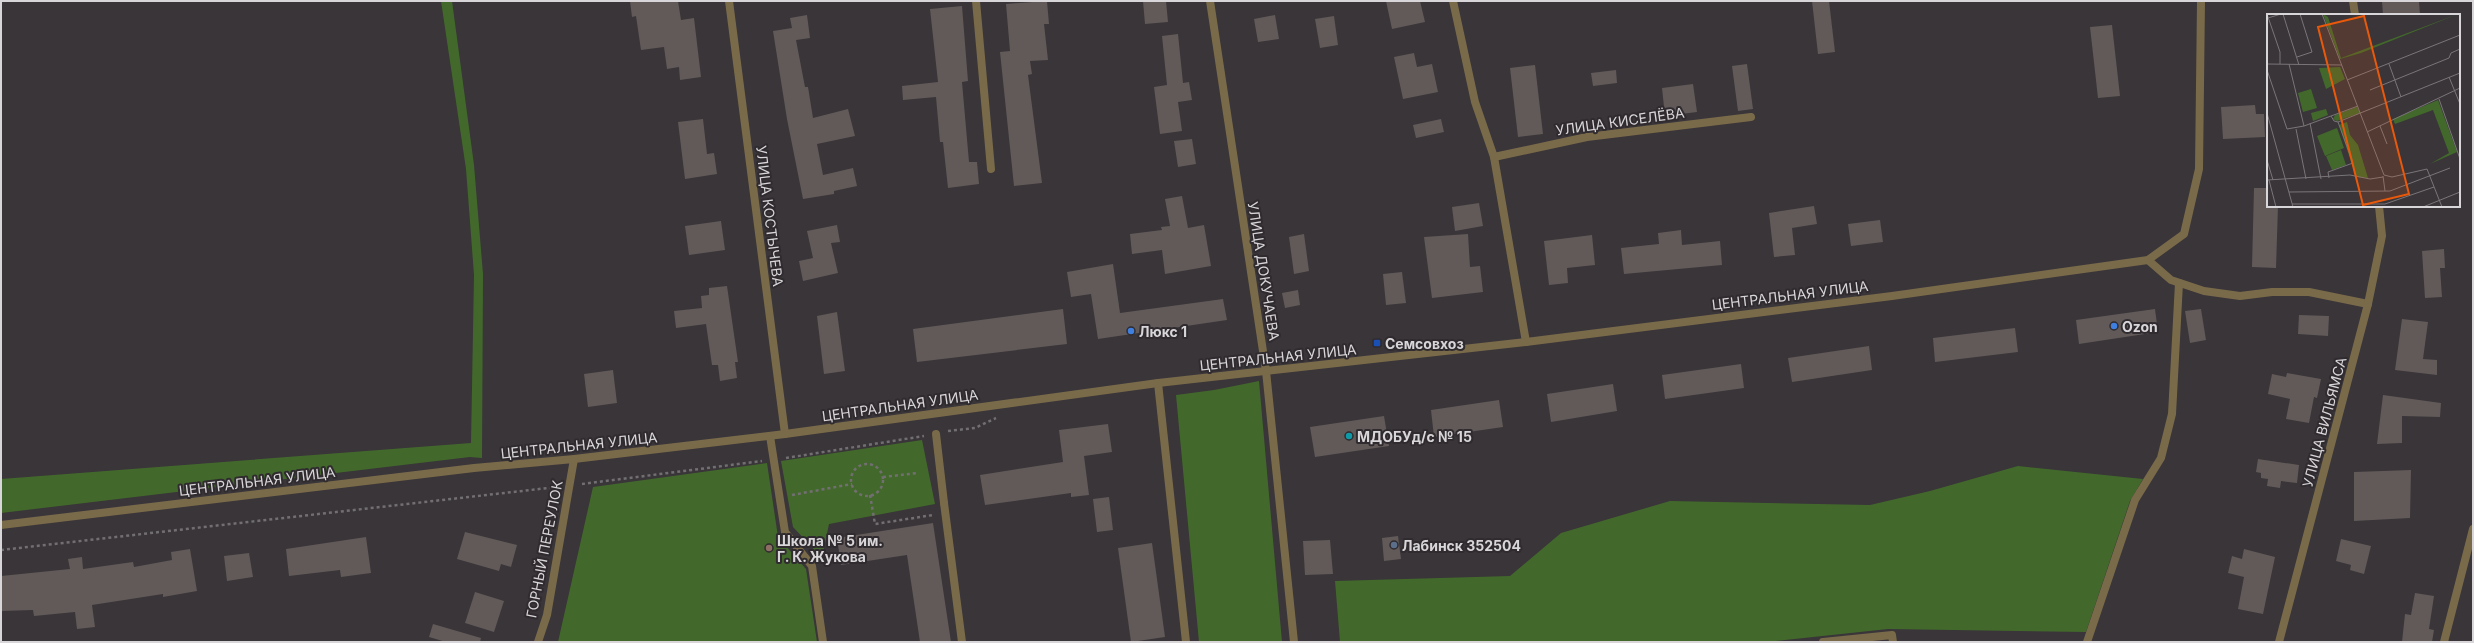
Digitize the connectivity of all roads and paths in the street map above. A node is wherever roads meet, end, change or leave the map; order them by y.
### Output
1 (729, 1) edge
2 (976, 1) edge
3 (1210, 1) edge
4 (1453, 1) edge
5 (2201, 1) edge
6 (2353, 1) edge
7 (2355, 14) edge
8 (1751, 117) dead end
9 (1494, 157) junction
10 (990, 169) dead end
11 (2378, 207) edge
12 (2148, 260) junction
13 (2179, 284) junction
14 (2368, 304) junction
15 (1526, 342) junction
16 (1266, 371) junction
17 (1158, 383) junction
18 (1005, 404) junction
19 (785, 434) junction
20 (936, 434) junction
21 (770, 436) junction
22 (574, 459) junction
23 (773, 460) junction
24 (918, 473) dead end
25 (883, 477) junction
26 (852, 484) junction
27 (569, 486) junction
28 (870, 495) junction
29 (779, 497) junction
30 (945, 513) junction
31 (1, 526) edge
32 (2473, 529) edge
33 (1, 550) edge
34 (538, 642) edge
35 (823, 642) edge
36 (962, 642) edge
37 (1186, 642) edge
38 (1294, 642) edge
39 (1823, 642) edge
40 (1893, 642) edge
41 (2087, 642) edge
42 (2279, 642) edge
43 (2444, 642) edge

1 - 19 street, УЛИЦА КОСТЫЧЕВА
2 - 10 street
3 - 16 street, УЛИЦА ДОКУЧАЕВА
4 - 9 street
5 - 12 street, ЦЕНТРАЛЬНАЯ УЛИЦА
6 - 7 street
8 - 9 street, УЛИЦА КИСЕЛЁВА
9 - 15 street
11 - 14 street, УЛИЦА ВИЛЬЯМСА
12 - 13 street
12 - 15 street, ЦЕНТРАЛЬНАЯ УЛИЦА
13 - 14 street
13 - 41 street
14 - 42 street, УЛИЦА ВИЛЬЯМСА
15 - 16 street, ЦЕНТРАЛЬНАЯ УЛИЦА
16 - 17 street, ЦЕНТРАЛЬНАЯ УЛИЦА
16 - 38 street, УЛИЦА ДОКУЧАЕВА
17 - 18 street, ЦЕНТРАЛЬНАЯ УЛИЦА
17 - 37 street
18 - 19 street, ЦЕНТРАЛЬНАЯ УЛИЦА
18 - 20 path
19 - 21 street, ЦЕНТРАЛЬНАЯ УЛИЦА
20 - 23 path
20 - 30 street
21 - 22 street, ЦЕНТРАЛЬНАЯ УЛИЦА
21 - 23 street
22 - 27 street, ГОРНЫЙ ПЕРЕУЛОК
22 - 31 street, ЦЕНТРАЛЬНАЯ УЛИЦА
23 - 27 path
23 - 29 street
24 - 25 path
25 - 26 path
25 - 28 path
26 - 28 path
26 - 29 path
27 - 33 path
27 - 34 street, ГОРНЫЙ ПЕРЕУЛОК
28 - 30 path
29 - 35 street
30 - 36 street
32 - 43 street
39 - 40 street

